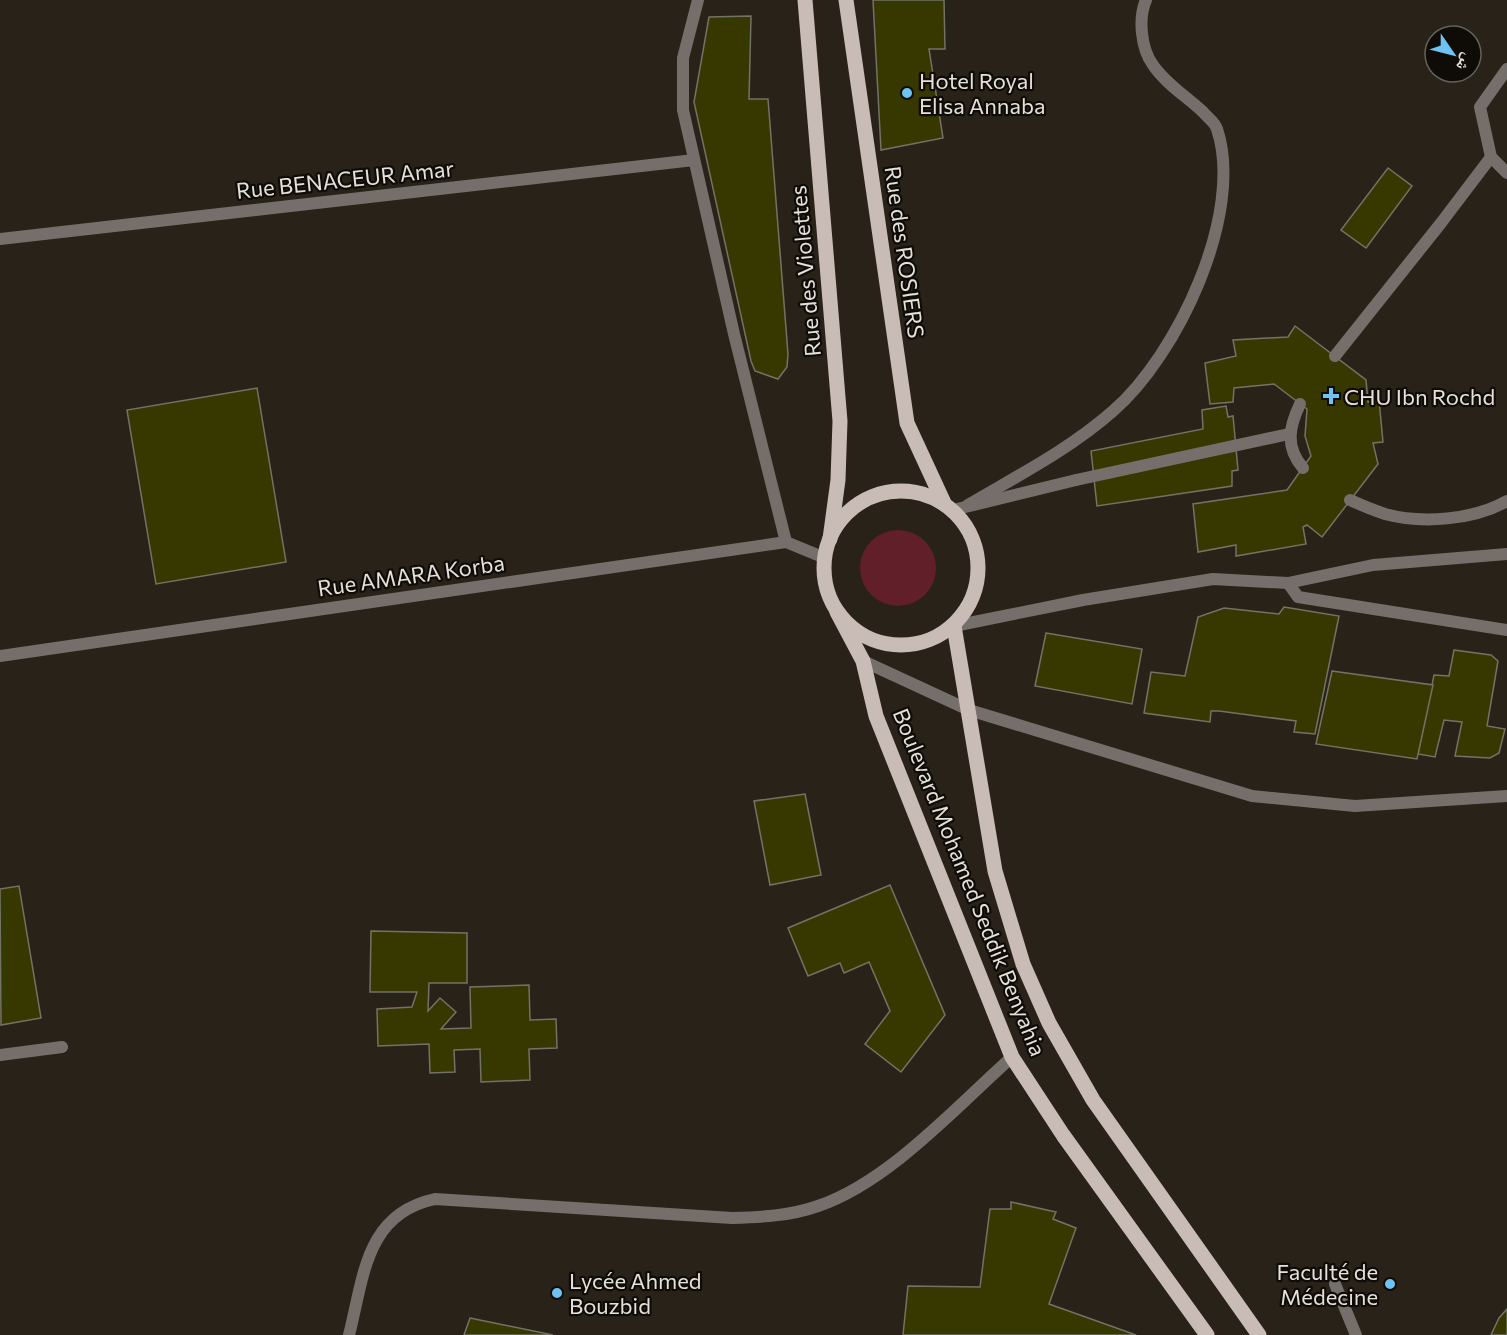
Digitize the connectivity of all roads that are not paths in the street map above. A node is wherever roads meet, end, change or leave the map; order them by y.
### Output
1 (698, 0) edge
2 (805, 0) edge
3 (846, 0) edge
4 (1146, 0) edge
5 (1505, 77) edge
6 (1491, 157) junction
7 (694, 160) junction
8 (1507, 173) edge
9 (0, 239) edge
10 (1335, 356) dead end
11 (1300, 404) dead end
12 (1289, 434) junction
13 (1303, 468) dead end
14 (1350, 500) dead end
15 (1507, 501) edge
16 (968, 505) junction
17 (949, 507) junction
18 (830, 539) junction
19 (786, 542) junction
20 (1507, 554) edge
21 (825, 558) junction
22 (1288, 583) junction
23 (837, 612) junction
24 (954, 626) junction
25 (1507, 630) edge
26 (0, 656) edge
27 (863, 662) junction
28 (969, 710) junction
29 (1507, 796) edge
30 (62, 1047) dead end
31 (0, 1055) edge
32 (1012, 1057) junction
33 (1335, 1284) dead end
34 (349, 1335) edge
35 (1207, 1335) edge
36 (1259, 1335) edge
37 (1356, 1335) edge

1 - 7 street
2 - 18 main road, Rue des Violettes
3 - 17 main road, Rue des ROSIERS
4 - 16 street
5 - 6 street
6 - 8 street
6 - 10 street
7 - 9 street, Rue BENACEUR Amar
7 - 19 street
11 - 12 street
12 - 13 street
12 - 16 street
14 - 15 street
16 - 17 street
17 - 18 main road
17 - 24 main road
18 - 21 main road
19 - 21 street
19 - 26 street, Rue AMARA Korba
20 - 22 street
21 - 23 main road
22 - 24 street
22 - 25 street
23 - 24 main road
23 - 27 main road, Boulevard Mohamed Seddik Benyahia
24 - 28 main road, Boulevard Mohamed Seddik Benyahia
27 - 28 street
27 - 32 main road, Boulevard Mohamed Seddik Benyahia
28 - 29 street
28 - 36 main road, Boulevard Mohamed Seddik Benyahia
30 - 31 street
32 - 34 street
32 - 35 main road, Boulevard Mohamed Seddik Benyahia
33 - 37 street

